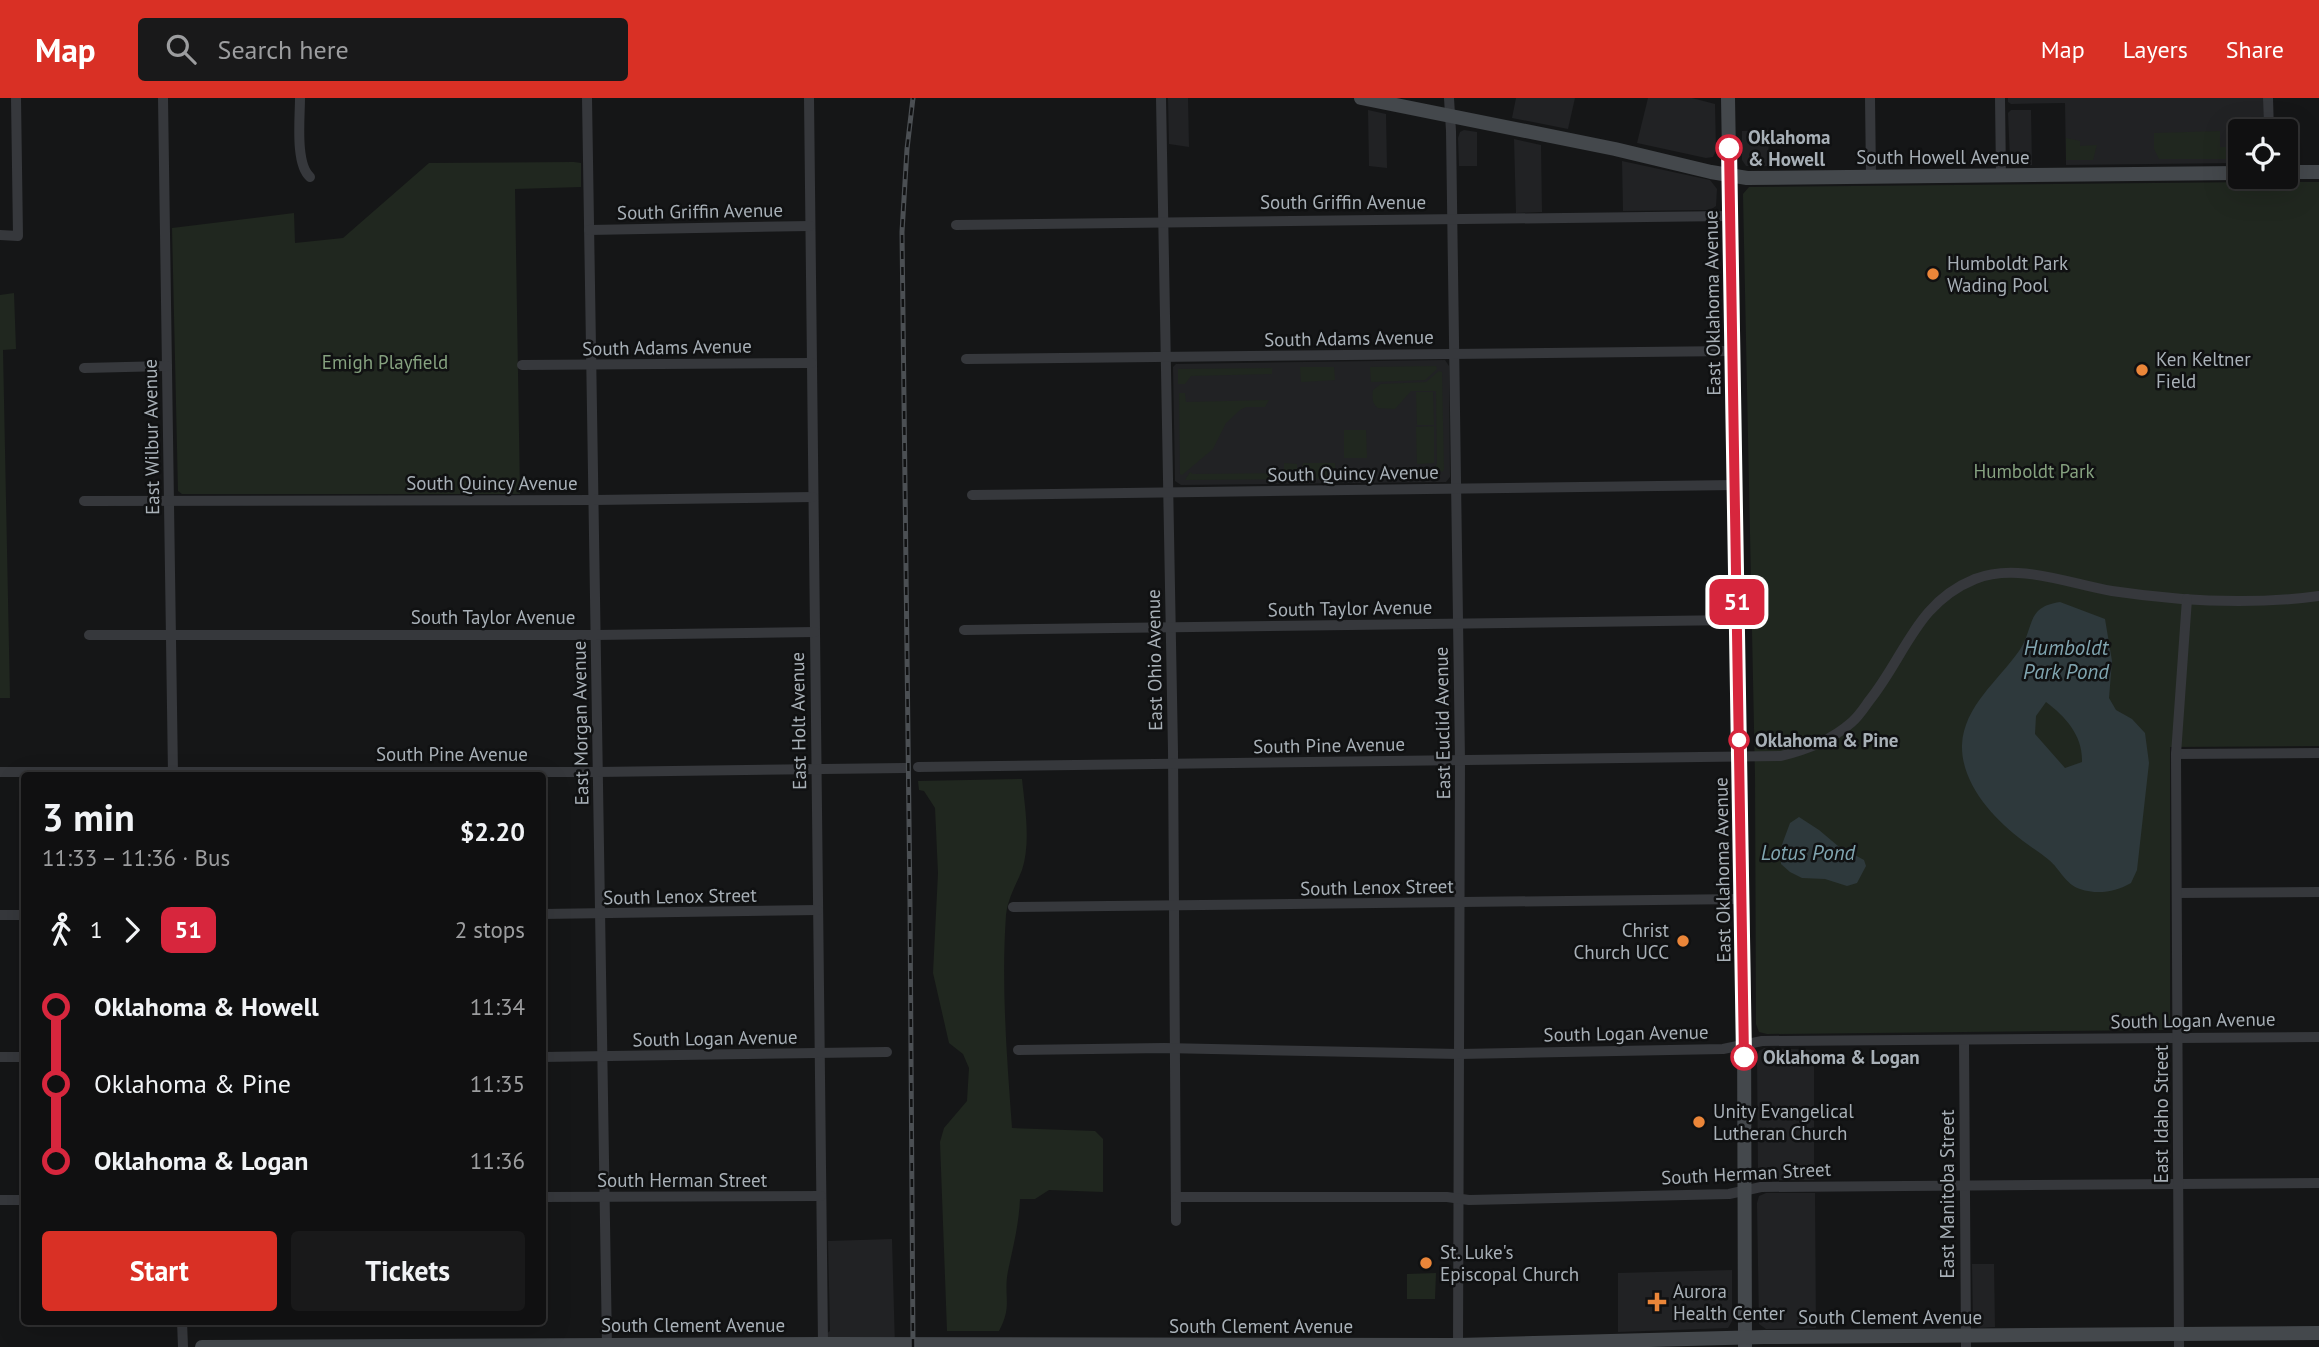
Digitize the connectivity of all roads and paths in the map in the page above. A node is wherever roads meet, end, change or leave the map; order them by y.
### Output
1 (16, 98) edge
2 (163, 98) edge
3 (300, 98) edge
4 (587, 98) edge
5 (809, 98) edge
6 (1161, 98) edge
7 (1361, 98) edge
8 (1449, 98) edge
9 (1728, 98) edge
10 (1870, 98) edge
11 (2000, 98) edge
12 (2268, 98) edge
13 (1450, 115) junction
14 (2269, 119) edge
15 (2298, 172) edge
16 (2319, 172) edge
17 (2228, 173) edge
18 (1729, 176) junction
19 (1871, 176) junction
20 (2001, 176) junction
21 (310, 177) dead end
22 (1730, 216) junction
23 (1453, 219) junction
24 (1164, 222) junction
25 (956, 225) dead end
26 (810, 226) junction
27 (589, 230) junction
28 (0, 236) edge
29 (1732, 351) junction
30 (1455, 354) junction
31 (1166, 358) junction
32 (966, 359) dead end
33 (812, 363) junction
34 (522, 365) dead end
35 (591, 365) junction
36 (167, 366) junction
37 (84, 368) dead end
38 (1735, 485) junction
39 (1456, 489) junction
40 (1168, 493) junction
41 (972, 495) dead end
42 (813, 497) junction
43 (84, 500) dead end
44 (594, 500) junction
45 (170, 501) junction
46 (2319, 596) edge
47 (2187, 599) junction
48 (1737, 620) junction
49 (1458, 624) junction
50 (1171, 627) junction
51 (964, 630) dead end
52 (815, 632) junction
53 (171, 634) junction
54 (89, 635) dead end
55 (596, 635) junction
56 (2319, 753) edge
57 (2176, 754) junction
58 (1740, 757) junction
59 (1460, 760) junction
60 (1173, 764) junction
61 (918, 767) dead end
62 (905, 768) dead end
63 (817, 769) junction
64 (0, 772) edge
65 (21, 772) edge
66 (173, 772) edge
67 (546, 772) edge
68 (598, 772) junction
69 (2319, 892) edge
70 (2177, 893) junction
71 (1742, 899) junction
72 (1460, 904) junction
73 (1013, 907) dead end
74 (1174, 907) junction
75 (818, 910) junction
76 (546, 914) edge
77 (0, 915) edge
78 (21, 915) edge
79 (600, 915) junction
80 (2319, 1037) edge
81 (2178, 1038) junction
82 (1964, 1040) junction
83 (1744, 1044) junction
84 (1175, 1048) junction
85 (1018, 1050) dead end
86 (887, 1052) dead end
87 (820, 1053) junction
88 (1459, 1054) junction
89 (0, 1057) edge
90 (21, 1057) edge
91 (546, 1057) edge
92 (603, 1057) junction
93 (2319, 1183) edge
94 (2179, 1184) junction
95 (1965, 1185) junction
96 (1744, 1191) junction
97 (821, 1196) junction
98 (546, 1197) edge
99 (1175, 1197) junction
100 (605, 1198) junction
101 (1458, 1199) junction
102 (0, 1200) edge
103 (21, 1200) edge
104 (1176, 1221) dead end
105 (182, 1325) edge
106 (2319, 1333) edge
107 (2179, 1340) edge
108 (1966, 1341) edge
109 (1745, 1343) edge
110 (823, 1344) junction
111 (607, 1346) edge
112 (1458, 1346) edge
113 (183, 1347) edge
114 (202, 1347) edge
115 (336, 1347) edge

1 - 28 street
2 - 36 street, East Wilbur Avenue
3 - 21 street
4 - 27 street, East Morgan Avenue
5 - 26 street, East Holt Avenue
6 - 24 street, East Ohio Avenue
7 - 13 street, South Howell Avenue
8 - 13 street, East Euclid Avenue
9 - 18 street, East Oklahoma Avenue
10 - 19 street
11 - 20 street
12 - 14 street
13 - 18 street, South Howell Avenue
13 - 23 street, East Euclid Avenue
15 - 16 street
17 - 20 street, South Howell Avenue
18 - 19 street, South Howell Avenue
18 - 22 street, East Oklahoma Avenue
19 - 20 street, South Howell Avenue
22 - 23 street, South Griffin Avenue
22 - 29 street, East Oklahoma Avenue
23 - 24 street, South Griffin Avenue
23 - 30 street, East Euclid Avenue
24 - 25 street, South Griffin Avenue
24 - 31 street, East Ohio Avenue
26 - 27 street, South Griffin Avenue
26 - 33 street, East Holt Avenue
27 - 35 street, East Morgan Avenue
29 - 30 street, South Adams Avenue
29 - 38 street, East Oklahoma Avenue
30 - 31 street, South Adams Avenue
30 - 39 street, East Euclid Avenue
31 - 32 street, South Adams Avenue
31 - 40 street, East Ohio Avenue
33 - 35 street, South Adams Avenue
33 - 42 street, East Holt Avenue
34 - 35 street, South Adams Avenue
35 - 44 street, East Morgan Avenue
36 - 37 street
36 - 45 street, East Wilbur Avenue
38 - 39 street, South Quincy Avenue
38 - 48 street, East Oklahoma Avenue
39 - 40 street, South Quincy Avenue
39 - 49 street, East Euclid Avenue
40 - 41 street, South Quincy Avenue
40 - 50 street, East Ohio Avenue
42 - 44 street, South Quincy Avenue
42 - 52 street, East Holt Avenue
43 - 45 street, South Quincy Avenue
44 - 45 street, South Quincy Avenue
44 - 55 street, East Morgan Avenue
45 - 53 street, East Wilbur Avenue
46 - 47 street, South Pine Avenue
47 - 57 street, East Idaho Street
47 - 58 street, South Pine Avenue
48 - 49 street, South Taylor Avenue
48 - 58 street, East Oklahoma Avenue
49 - 50 street, South Taylor Avenue
49 - 59 street, East Euclid Avenue
50 - 51 street, South Taylor Avenue
50 - 60 street, East Ohio Avenue
52 - 55 street, South Taylor Avenue
52 - 63 street, East Holt Avenue
53 - 54 street, South Taylor Avenue
53 - 55 street, South Taylor Avenue
53 - 66 street, East Wilbur Avenue
55 - 68 street, East Morgan Avenue
56 - 57 street
57 - 70 street, East Idaho Street
58 - 59 street, South Pine Avenue
58 - 71 street, East Oklahoma Avenue
59 - 60 street, South Pine Avenue
59 - 72 street, East Euclid Avenue
60 - 61 street, South Pine Avenue
60 - 74 street, East Ohio Avenue
62 - 63 street, South Pine Avenue
63 - 68 street, South Pine Avenue
63 - 75 street, East Holt Avenue
64 - 65 street, South Pine Avenue
67 - 68 street, South Pine Avenue
68 - 79 street, East Morgan Avenue
69 - 70 street
70 - 81 street, East Idaho Street
71 - 72 street, South Lenox Street
71 - 83 street, East Oklahoma Avenue
72 - 74 street, South Lenox Street
72 - 88 street, East Euclid Avenue
73 - 74 street, South Lenox Street
74 - 84 street, East Ohio Avenue
75 - 79 street, South Lenox Street
75 - 87 street, East Holt Avenue
76 - 79 street, South Lenox Street
77 - 78 street
79 - 92 street, East Morgan Avenue
80 - 81 street, South Logan Avenue
81 - 82 street, South Logan Avenue
81 - 94 street, East Idaho Street
82 - 83 street, South Logan Avenue
82 - 95 street, East Manitoba Street
83 - 88 street, South Logan Avenue
83 - 96 street, East Oklahoma Avenue
84 - 85 street, South Logan Avenue
84 - 88 street, South Logan Avenue
84 - 99 street, East Ohio Avenue
86 - 87 street, South Logan Avenue
87 - 92 street, South Logan Avenue
87 - 97 street, East Holt Avenue
88 - 101 street, East Euclid Avenue
89 - 90 street
91 - 92 street, South Logan Avenue
92 - 100 street, East Morgan Avenue
93 - 94 street, South Herman Street
94 - 95 street, South Herman Street
94 - 107 street, East Idaho Street
95 - 96 street, South Herman Street
95 - 108 street, East Manitoba Street
96 - 101 street, South Herman Street
96 - 109 street, East Oklahoma Avenue
97 - 100 street, South Herman Street
97 - 110 street, East Holt Avenue
98 - 100 street, South Herman Street
99 - 101 street, South Herman Street
99 - 104 street, East Ohio Avenue
100 - 111 street, East Morgan Avenue
101 - 112 street, East Euclid Avenue
102 - 103 street
105 - 113 street
106 - 107 street, South Clement Avenue
107 - 108 street, South Clement Avenue
108 - 109 street, South Clement Avenue
109 - 112 street, South Clement Avenue
110 - 111 street, South Clement Avenue
110 - 112 street, South Clement Avenue
111 - 115 street, South Clement Avenue
114 - 115 street, South Clement Avenue

